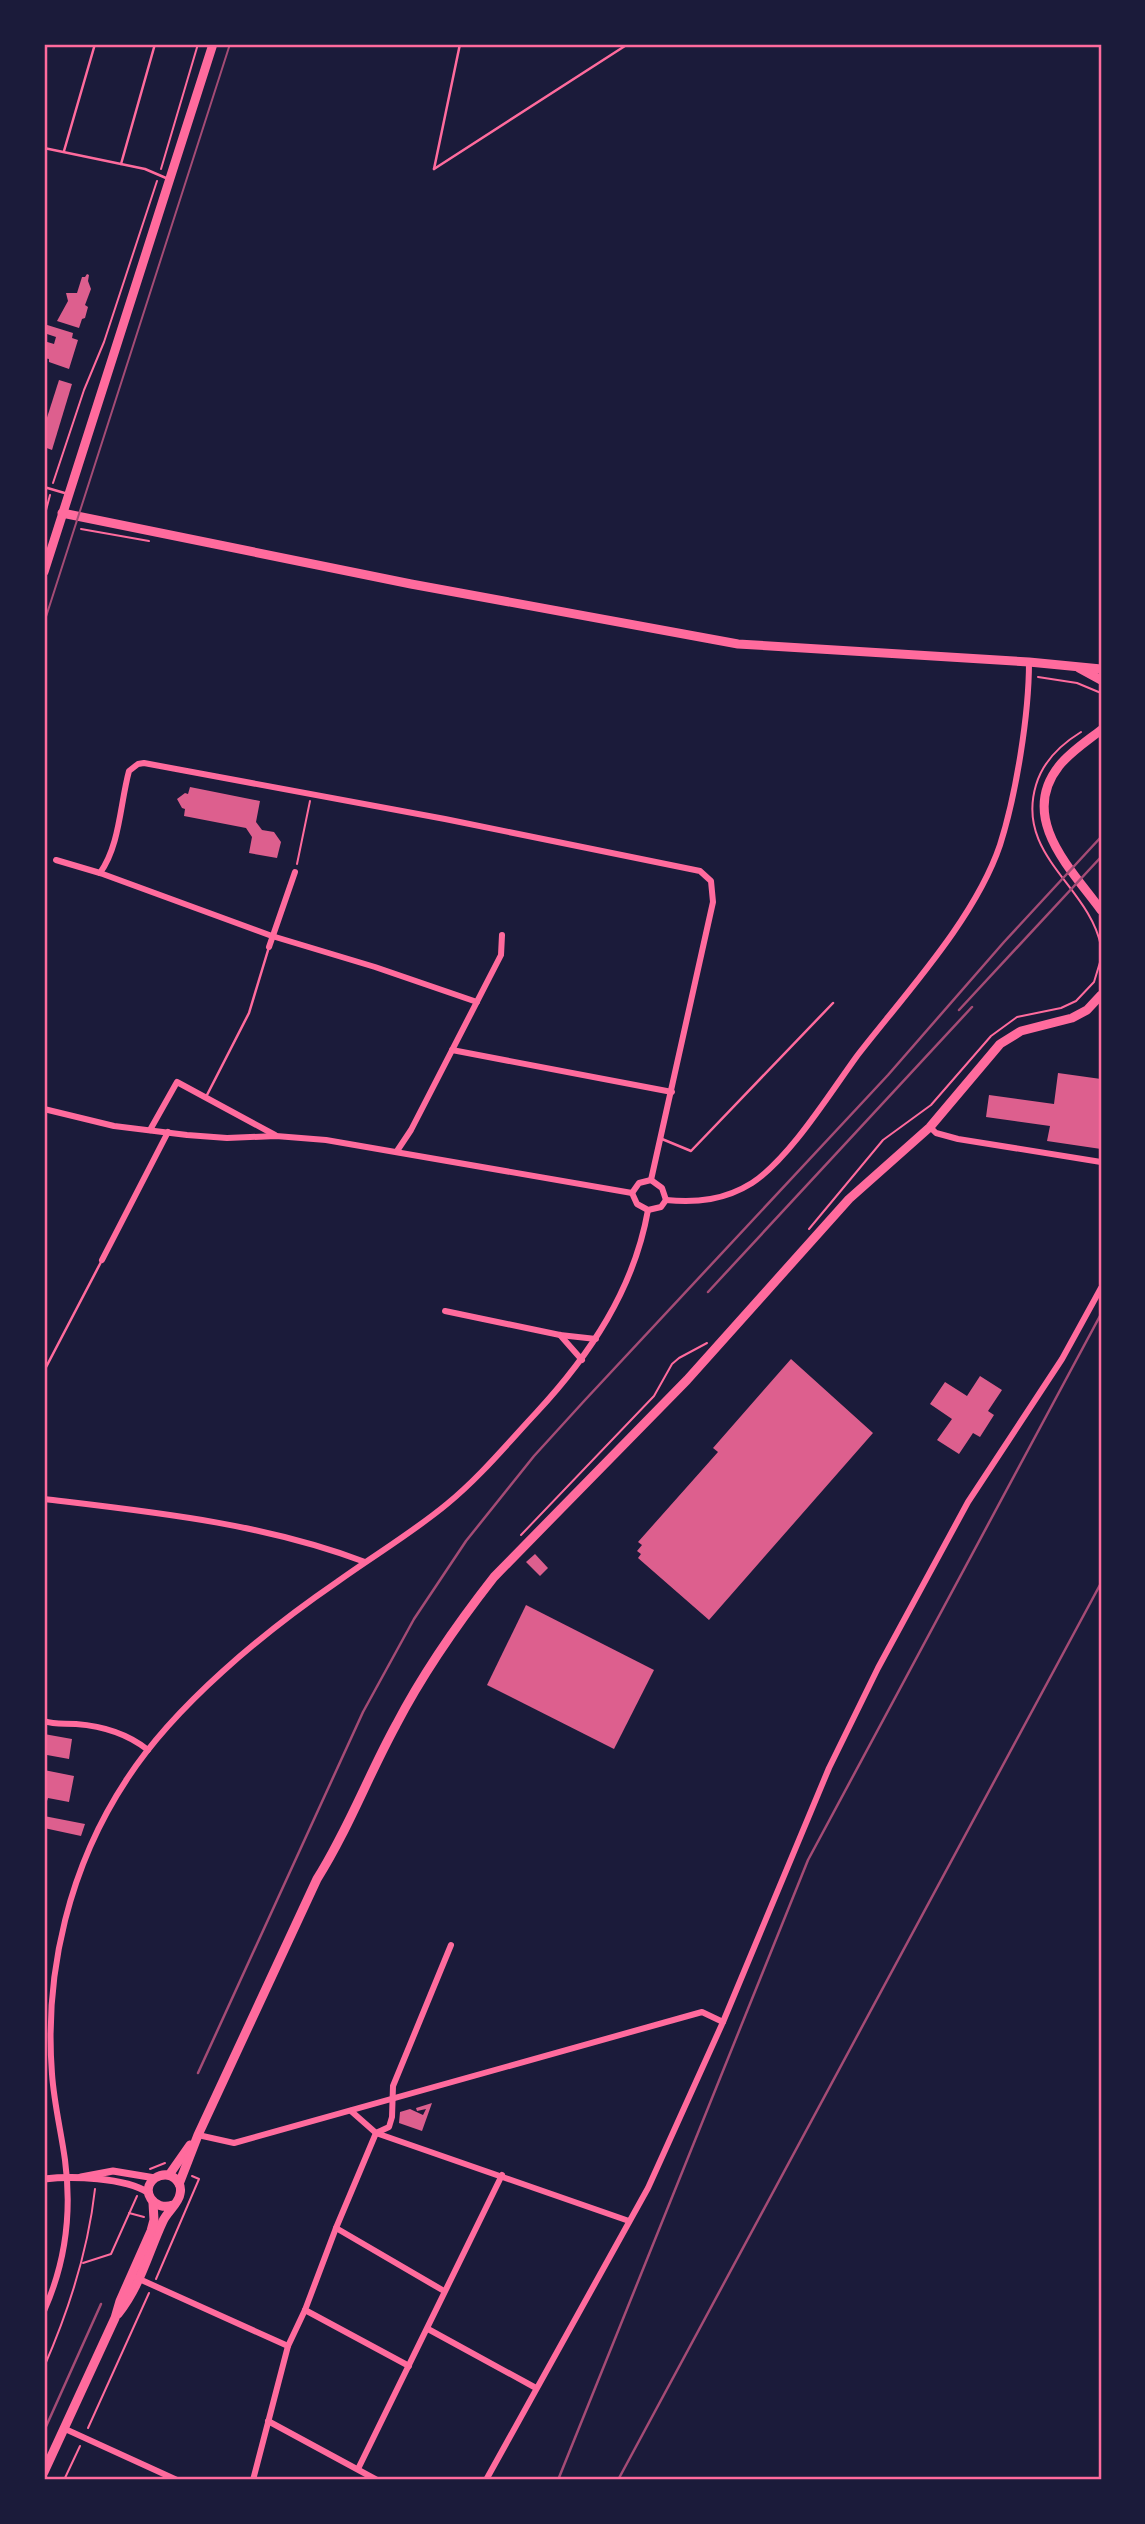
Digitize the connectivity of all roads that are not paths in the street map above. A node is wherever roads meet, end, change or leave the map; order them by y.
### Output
1 (95, 44) edge
2 (155, 44) edge
3 (213, 44) edge
4 (460, 44) edge
5 (628, 44) edge
6 (44, 148) edge
7 (64, 152) junction
8 (121, 164) junction
9 (169, 180) junction
10 (44, 487) edge
11 (68, 494) junction
12 (62, 513) junction
13 (44, 572) edge
14 (1029, 662) junction
15 (1078, 667) junction
16 (1101, 669) edge
17 (1101, 680) edge
18 (1101, 730) edge
19 (1101, 738) edge
20 (1080, 747) junction
21 (56, 860) dead end
22 (295, 872) road end
23 (100, 873) junction
24 (1101, 910) edge
25 (502, 935) dead end
26 (272, 936) junction
27 (269, 947) joint
28 (1101, 995) edge
29 (477, 1002) junction
30 (833, 1003) dead end
31 (452, 1051) junction
32 (671, 1093) junction
33 (205, 1098) junction
34 (44, 1110) edge
35 (930, 1127) junction
36 (150, 1130) junction
37 (167, 1132) junction
38 (276, 1136) junction
39 (662, 1139) junction
40 (397, 1151) junction
41 (1101, 1162) edge
42 (651, 1180) junction
43 (632, 1194) junction
44 (666, 1200) junction
45 (648, 1210) junction
46 (102, 1260) joint
47 (1101, 1288) edge
48 (445, 1311) dead end
49 (560, 1335) junction
50 (596, 1339) junction
51 (582, 1360) junction
52 (44, 1371) edge
53 (44, 1499) edge
54 (365, 1562) junction
55 (44, 1721) edge
56 (148, 1750) junction
57 (451, 1945) dead end
58 (723, 2022) junction
59 (391, 2100) junction
60 (351, 2110) junction
61 (376, 2133) junction
62 (198, 2136) junction
63 (169, 2175) junction
64 (502, 2175) junction
65 (66, 2177) junction
66 (80, 2177) junction
67 (155, 2178) junction
68 (44, 2179) edge
69 (179, 2184) junction
70 (149, 2193) junction
71 (153, 2203) junction
72 (173, 2205) junction
73 (629, 2221) junction
74 (336, 2228) junction
75 (136, 2278) junction
76 (444, 2291) junction
77 (305, 2310) junction
78 (44, 2311) edge
79 (428, 2329) junction
80 (288, 2346) junction
81 (409, 2365) junction
82 (536, 2388) junction
83 (268, 2421) junction
84 (63, 2428) junction
85 (358, 2469) junction
86 (44, 2472) edge
87 (177, 2480) edge
88 (253, 2480) edge
89 (377, 2480) edge
90 (486, 2480) edge

1 - 7 lane
2 - 8 lane
3 - 9 main road
4 - 5 lane
6 - 7 lane
7 - 8 lane
8 - 9 lane
9 - 11 main road
10 - 11 lane
11 - 12 main road
12 - 13 main road
12 - 14 main road
14 - 15 main road
14 - 44 street
15 - 16 main road
15 - 17 main road
18 - 20 main road
19 - 20 main road
20 - 24 main road
21 - 23 street
22 - 26 street
23 - 26 street
23 - 32 street
25 - 29 street
26 - 27 street
26 - 29 street
27 - 33 lane
28 - 35 main road
29 - 31 street
30 - 39 lane
31 - 32 street
31 - 40 street
32 - 39 street
33 - 36 street
33 - 38 street
34 - 36 street
35 - 41 street
35 - 62 main road
36 - 37 street
37 - 38 street
37 - 46 street
38 - 40 street
39 - 42 street
40 - 43 street
42 - 43 street
42 - 44 street
43 - 45 street
44 - 45 street
45 - 50 street
46 - 52 lane
47 - 58 street
48 - 49 street
49 - 50 street
49 - 51 street
50 - 51 street
51 - 54 street
53 - 54 street
54 - 56 street
55 - 56 street
56 - 65 street
57 - 59 street
58 - 59 street
58 - 73 street
59 - 60 street
59 - 61 street
60 - 61 street
60 - 62 street
61 - 64 street
61 - 74 street
62 - 63 main road
62 - 69 main road
63 - 67 main road
63 - 69 main road
64 - 73 street
64 - 76 street
65 - 66 street
65 - 68 street
65 - 78 street
66 - 67 street
66 - 70 street
67 - 70 main road
69 - 72 main road
70 - 71 main road
71 - 72 main road
71 - 75 main road
72 - 75 main road
73 - 82 street
74 - 76 street
74 - 77 street
75 - 80 street
75 - 84 main road
76 - 79 street
77 - 80 street
77 - 81 street
79 - 81 street
79 - 82 street
80 - 83 street
81 - 85 street
82 - 90 street
83 - 85 street
83 - 88 street
84 - 86 main road
84 - 87 street
85 - 89 street

